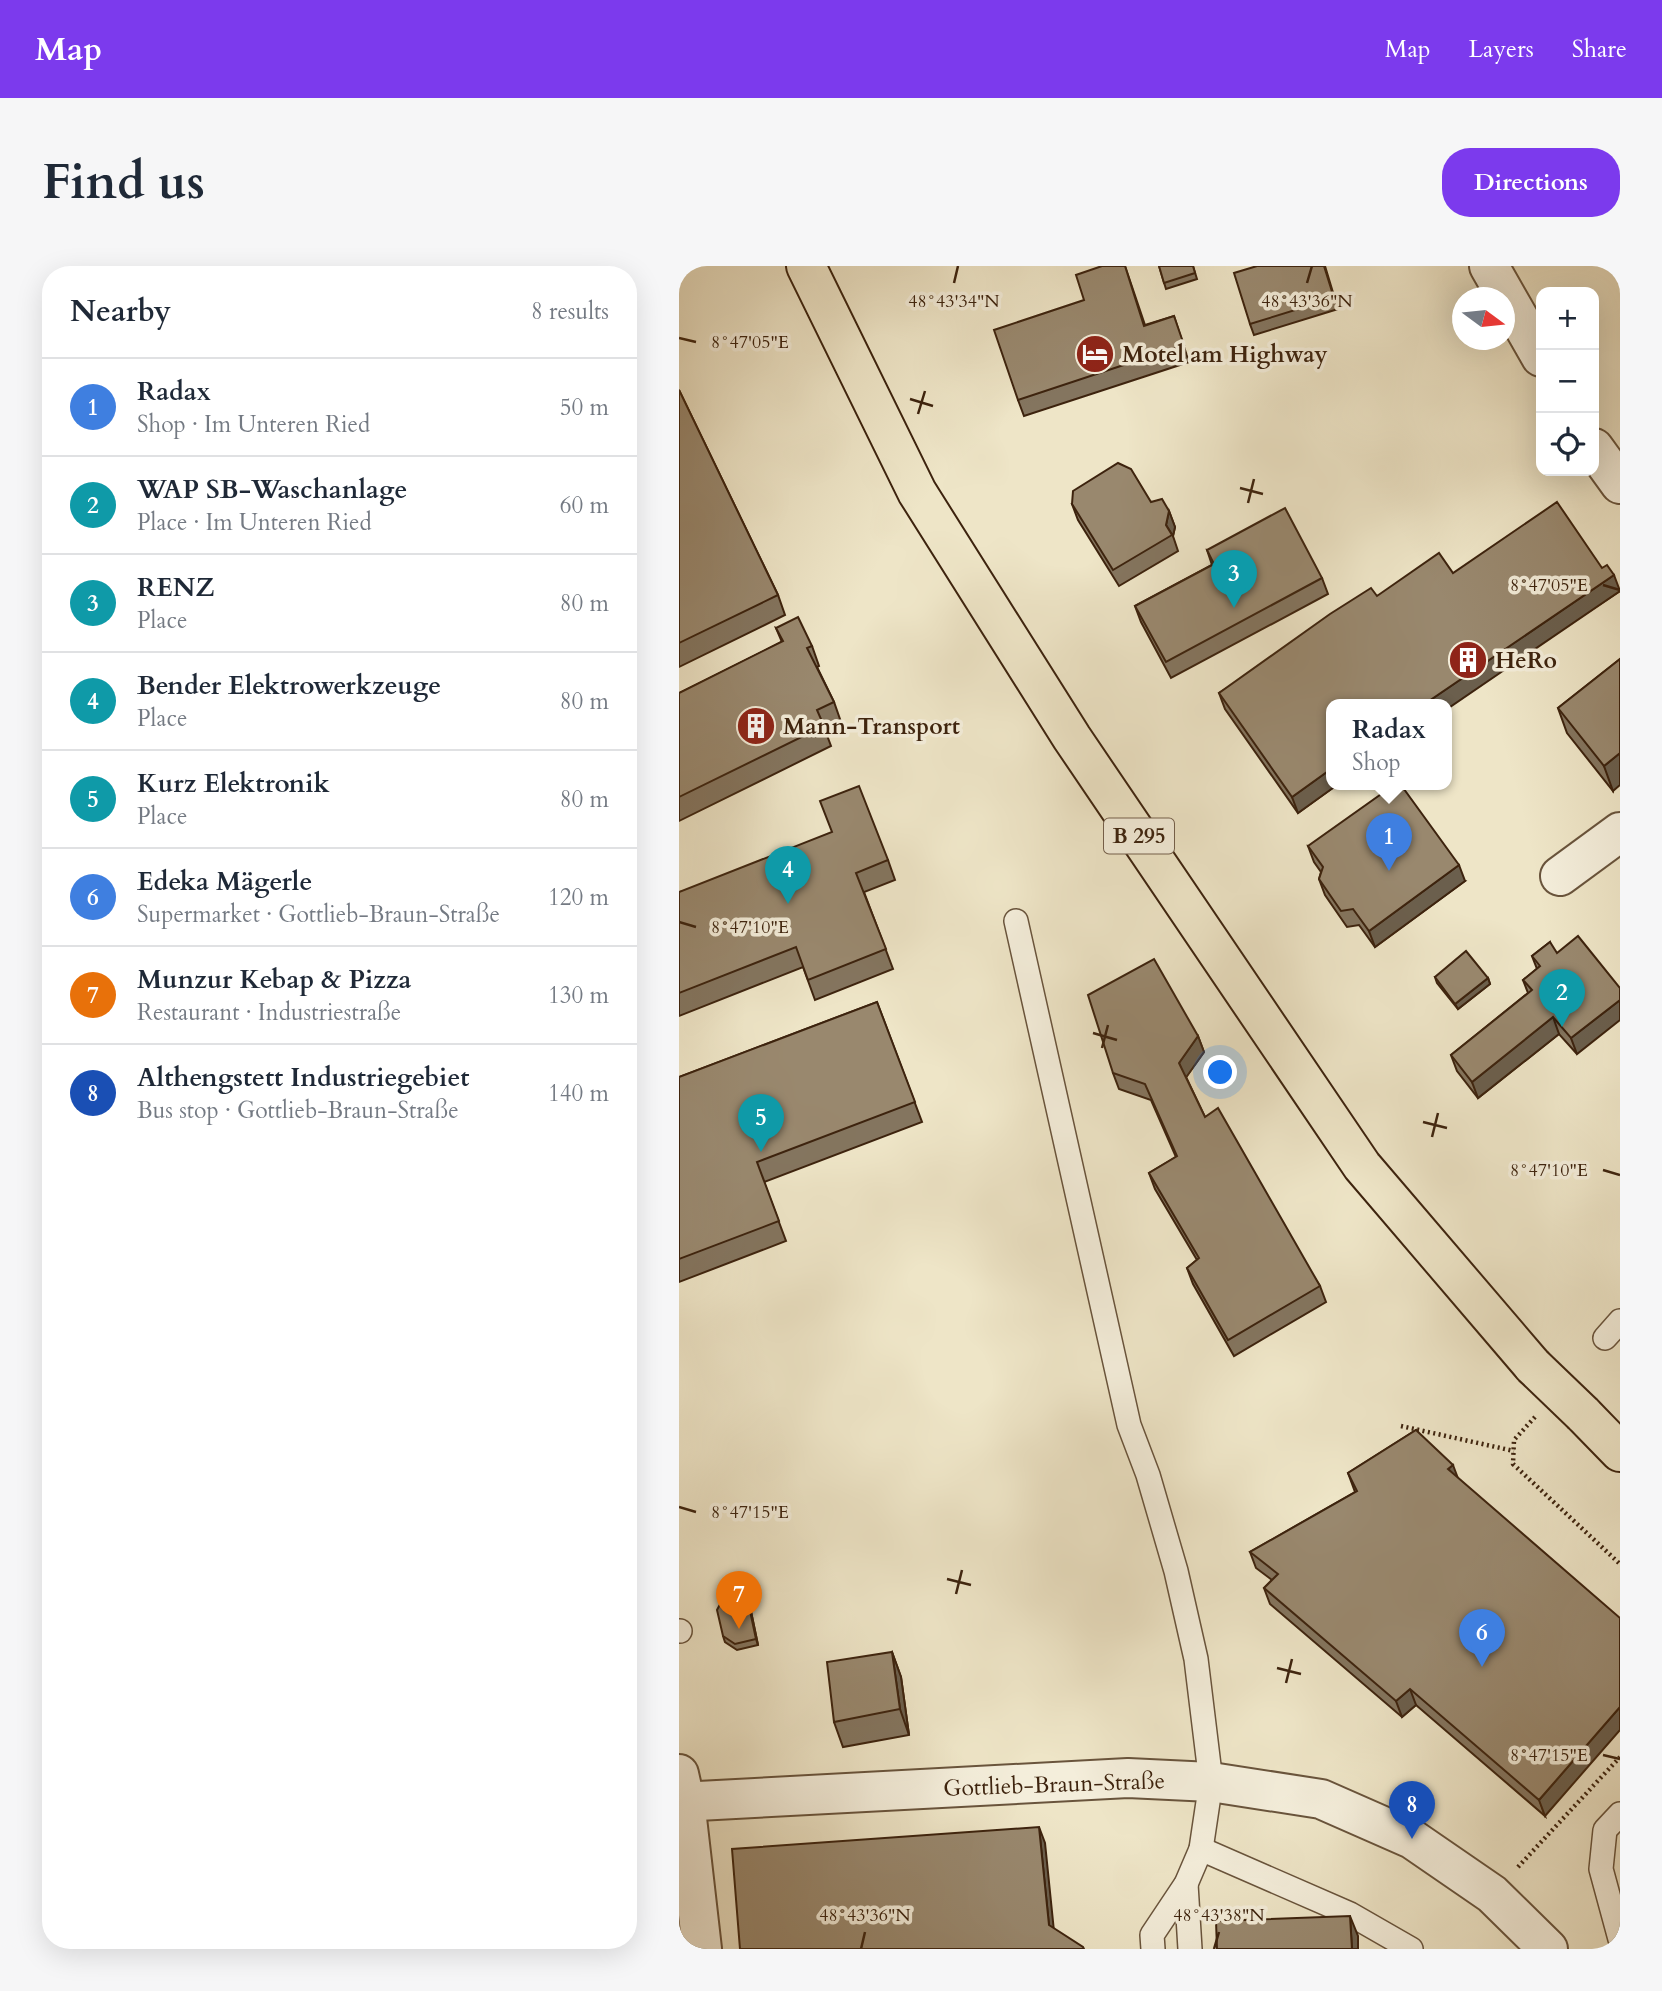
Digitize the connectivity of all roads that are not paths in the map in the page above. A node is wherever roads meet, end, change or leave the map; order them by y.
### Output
1 (806, 266) edge
2 (1489, 266) edge
3 (1537, 350) edge
4 (1599, 455) edge
5 (1620, 484) edge
6 (1620, 832) edge
7 (1560, 876) dead end
8 (1016, 921) dead end
9 (1620, 1452) edge
10 (1211, 1782) junction
11 (681, 1792) edge
12 (1620, 1814) edge
13 (1201, 1849) junction
14 (1186, 1884) junction
15 (1620, 1939) edge
16 (702, 1949) edge
17 (1153, 1949) edge
18 (1190, 1949) edge
19 (1411, 1949) edge
20 (1548, 1949) edge
21 (1609, 1949) edge

1 - 9 main road, B 295, bridge
2 - 3 street
4 - 5 street
6 - 7 street
8 - 10 lane
10 - 11 street, Gottlieb-Braun-Straße
10 - 13 lane
10 - 20 street, Gottlieb-Braun-Straße
11 - 16 street
12 - 15 lane
13 - 14 lane
13 - 19 lane
14 - 17 lane
14 - 18 lane
15 - 21 lane

